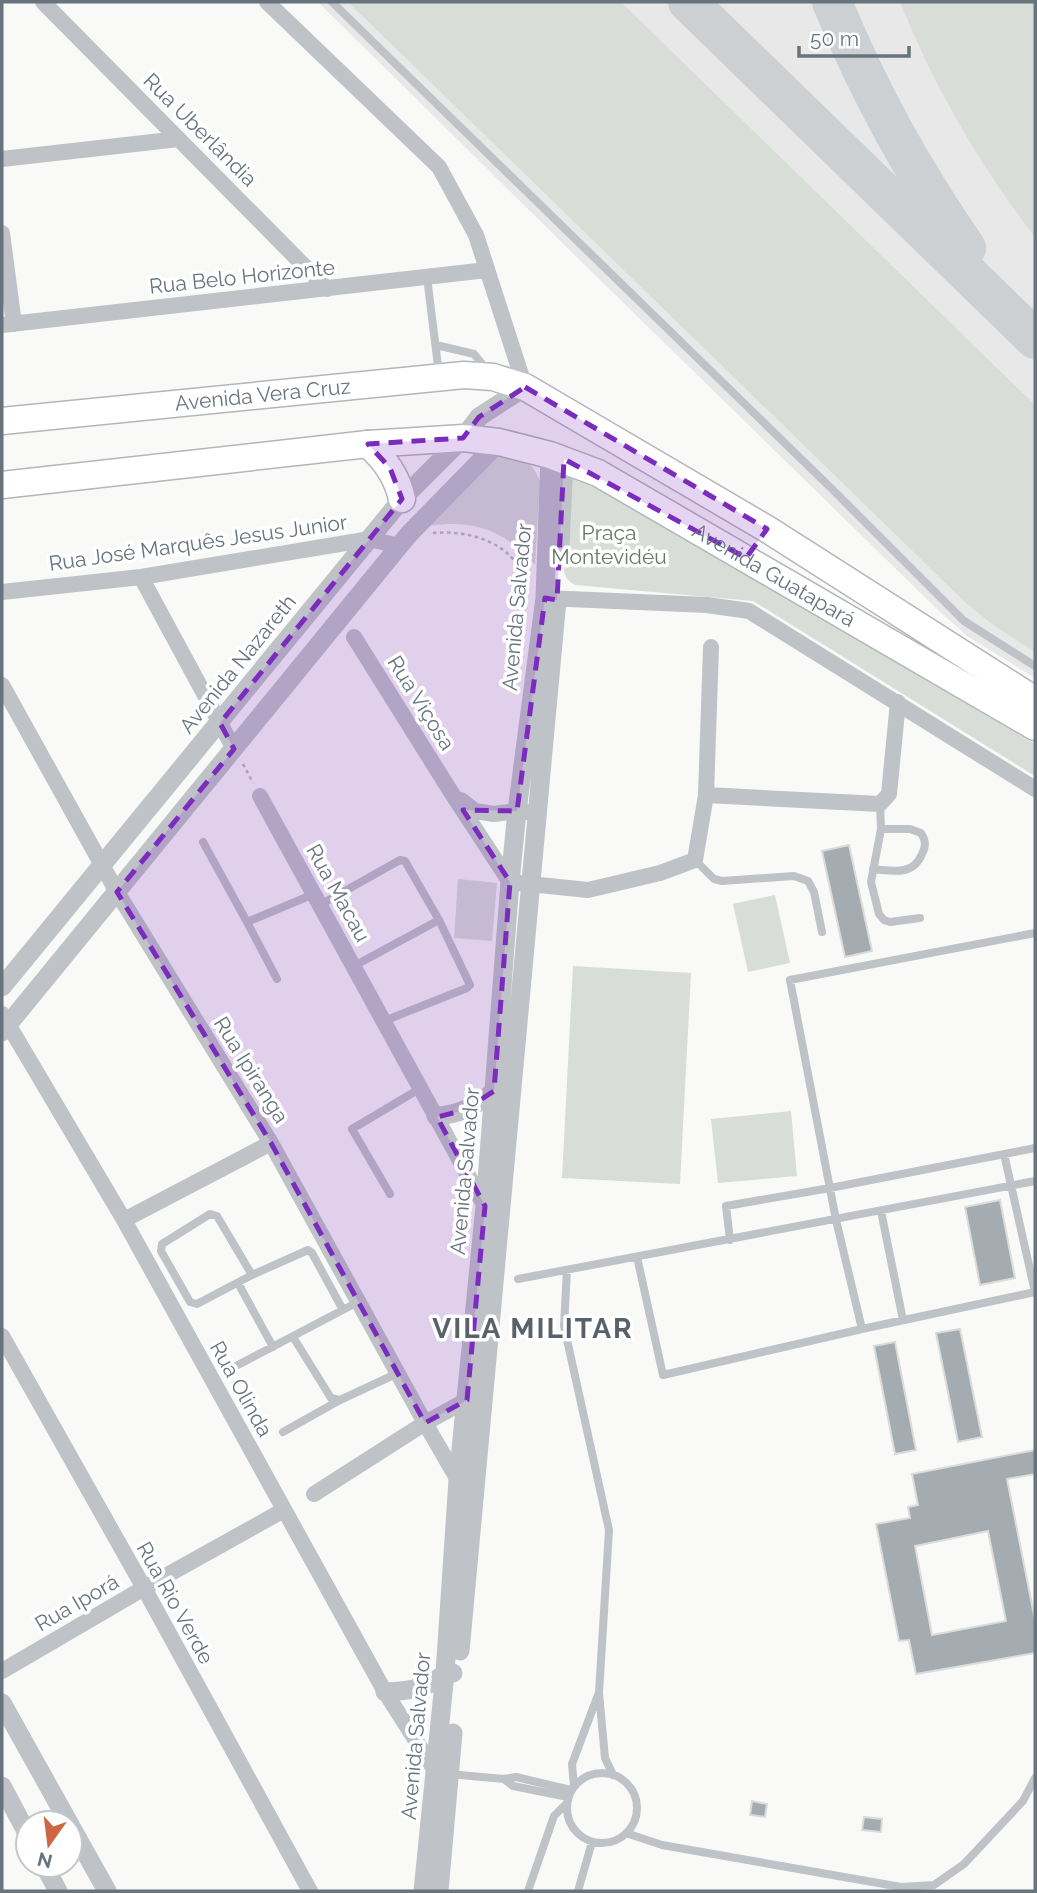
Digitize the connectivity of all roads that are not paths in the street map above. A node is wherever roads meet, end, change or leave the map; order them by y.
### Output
1 (43, 2) edge
2 (267, 2) edge
3 (332, 2) edge
4 (179, 139) junction
5 (2, 159) edge
6 (2, 233) edge
7 (487, 271) junction
8 (427, 277) junction
9 (327, 289) junction
10 (8, 325) edge
11 (436, 345) junction
12 (481, 369) junction
13 (439, 377) junction
14 (525, 387) junction
15 (2, 421) edge
16 (463, 438) junction
17 (499, 442) junction
18 (368, 444) junction
19 (557, 457) junction
20 (2, 485) edge
21 (402, 499) junction
22 (766, 529) junction
23 (370, 539) junction
24 (404, 540) junction
25 (746, 558) junction
26 (141, 577) junction
27 (2, 592) edge
28 (323, 595) junction
29 (551, 599) junction
30 (342, 617) junction
31 (355, 637) dead end
32 (711, 647) dead end
33 (1035, 666) edge
34 (2, 685) edge
35 (1035, 700) edge
36 (898, 702) junction
37 (220, 723) junction
38 (1035, 727) edge
39 (234, 749) junction
40 (1035, 789) edge
41 (451, 792) junction
42 (706, 795) junction
43 (260, 796) road end
44 (880, 804) junction
45 (527, 812) junction
46 (881, 829) junction
47 (203, 842) dead end
48 (695, 860) junction
49 (102, 866) junction
50 (873, 869) junction
51 (510, 882) junction
52 (532, 883) junction
53 (117, 892) junction
54 (317, 899) junction
55 (920, 918) dead end
56 (439, 920) junction
57 (247, 922) junction
58 (822, 932) dead end
59 (1035, 933) edge
60 (354, 966) junction
61 (277, 979) dead end
62 (2, 986) edge
63 (384, 1021) junction
64 (4, 1023) edge
65 (421, 1088) junction
66 (494, 1091) junction
67 (436, 1116) junction
68 (271, 1143) junction
69 (1035, 1148) edge
70 (1004, 1154) junction
71 (1035, 1181) edge
72 (1012, 1186) junction
73 (830, 1188) junction
74 (390, 1194) dead end
75 (485, 1206) junction
76 (881, 1211) junction
77 (124, 1220) junction
78 (836, 1220) junction
79 (498, 1228) junction
80 (730, 1240) junction
81 (637, 1256) junction
82 (566, 1270) junction
83 (251, 1275) junction
84 (518, 1279) dead end
85 (237, 1283) junction
86 (1035, 1292) edge
87 (358, 1302) junction
88 (343, 1310) junction
89 (903, 1320) junction
90 (862, 1329) junction
91 (2, 1336) edge
92 (293, 1338) junction
93 (272, 1347) junction
94 (236, 1366) dead end
95 (398, 1373) junction
96 (475, 1398) junction
97 (340, 1400) junction
98 (425, 1423) junction
99 (283, 1432) dead end
100 (458, 1480) junction
101 (314, 1494) dead end
102 (284, 1510) junction
103 (144, 1588) junction
104 (2, 1671) edge
105 (451, 1673) junction
106 (385, 1692) junction
107 (599, 1693) junction
108 (2, 1703) edge
109 (443, 1773) junction
110 (613, 1774) junction
111 (1035, 1779) edge
112 (2, 1786) edge
113 (570, 1794) junction
114 (14, 1809) edge
115 (61, 1809) edge
116 (626, 1833) junction
117 (592, 1842) junction
118 (84, 1850) edge
119 (107, 1891) edge
120 (310, 1891) edge
121 (423, 1891) edge
122 (439, 1891) edge
123 (528, 1891) edge
124 (578, 1891) edge

1 - 4 street, Rua Uberlândia
2 - 7 street
3 - 33 lane
4 - 5 street
4 - 9 street, Rua Uberlândia
6 - 10 street
7 - 8 street, Rua Belo Horizonte
7 - 14 street
8 - 9 street, Rua Belo Horizonte
8 - 11 lane
9 - 10 street, Rua Belo Horizonte
11 - 12 lane
11 - 13 lane
12 - 13 highway, Avenida Vera Cruz
12 - 14 highway, Avenida Vera Cruz
13 - 15 highway, Avenida Vera Cruz
14 - 16 street, Avenida Nazareth
14 - 22 highway, Avenida Guatapará
16 - 17 highway, Avenida Guatapará
16 - 18 highway
16 - 21 street, Avenida Nazareth
17 - 19 highway, Avenida Guatapará
17 - 24 street
18 - 20 highway
18 - 21 highway
19 - 25 highway, Avenida Guatapará
19 - 29 street, Avenida Salvador
21 - 23 street, Avenida Nazareth
22 - 25 highway
22 - 35 highway, Avenida Guatapará
23 - 24 street, Rua José Marquês Jesus Junior
23 - 26 street, Rua José Marquês Jesus Junior
23 - 28 street, Avenida Nazareth
24 - 30 street
25 - 38 highway, Avenida Guatapará
26 - 27 street, Rua José Marquês Jesus Junior
26 - 37 street
28 - 30 street
28 - 37 street, Avenida Nazareth
29 - 36 street
29 - 45 street, Avenida Salvador
30 - 39 street
31 - 41 street, Rua Viçosa
32 - 42 street
34 - 49 street, Rua Ipiranga
36 - 40 street
36 - 44 street
37 - 39 street
37 - 49 street, Avenida Nazareth
39 - 53 street
41 - 45 street, Rua Viçosa
41 - 51 street, Rua Viçosa
42 - 44 street
42 - 48 street
43 - 54 street, Rua Macau
44 - 46 lane
45 - 51 street, Avenida Salvador
45 - 52 street, Avenida Salvador
46 - 50 lane
46 - 50 lane
47 - 57 lane
48 - 52 street
48 - 58 lane
49 - 53 street, Rua Ipiranga
49 - 62 street, Avenida Nazareth
50 - 55 lane
51 - 52 street
51 - 66 street, Avenida Salvador
52 - 79 street, Avenida Salvador
53 - 64 street
53 - 68 street, Rua Ipiranga
54 - 56 lane
54 - 57 lane
54 - 60 street, Rua Macau
56 - 60 lane
56 - 63 lane
57 - 61 lane
59 - 73 lane
60 - 63 street, Rua Macau
63 - 65 street, Rua Macau
64 - 77 street, Rua Olinda
65 - 67 street, Rua Macau
65 - 74 lane
66 - 67 street
66 - 75 street, Avenida Salvador
67 - 75 street, Rua Macau
68 - 77 street
68 - 87 street, Rua Ipiranga
69 - 70 lane
70 - 72 lane
70 - 73 lane
71 - 72 lane
72 - 76 lane
72 - 86 lane
73 - 78 lane
73 - 80 lane
75 - 79 street, Rua Macau
75 - 96 street, Avenida Salvador
76 - 78 lane
76 - 89 lane
77 - 102 street, Rua Olinda
78 - 80 lane
78 - 90 lane
79 - 96 street, Avenida Salvador
80 - 81 lane
81 - 82 lane
81 - 90 lane
82 - 84 lane
82 - 107 lane
83 - 85 lane
83 - 85 lane
83 - 88 lane
85 - 93 lane
86 - 89 lane
87 - 88 lane
87 - 95 street, Rua Ipiranga
88 - 92 lane
89 - 90 lane
91 - 103 street, Rua Rio Verde
92 - 93 lane
92 - 97 lane
93 - 94 lane
95 - 97 lane
95 - 98 street, Rua Ipiranga
96 - 98 street
96 - 100 street, Avenida Salvador
96 - 105 street, Avenida Salvador
97 - 99 lane
98 - 100 street, Rua Ipiranga
98 - 101 street
100 - 105 street, Avenida Salvador
102 - 103 street, Rua Iporá
102 - 106 street, Rua Olinda
103 - 104 street, Rua Iporá
103 - 120 street, Rua Rio Verde
105 - 106 street
105 - 109 street, Avenida Salvador
106 - 109 street, Rua Olinda
107 - 110 lane
107 - 113 lane
108 - 115 street
109 - 113 lane
109 - 121 street, Avenida Salvador
109 - 122 street, Avenida Salvador
110 - 113 lane
110 - 116 lane
111 - 116 lane
112 - 114 street
113 - 117 lane
113 - 123 lane
116 - 117 lane
117 - 124 lane
118 - 119 street

